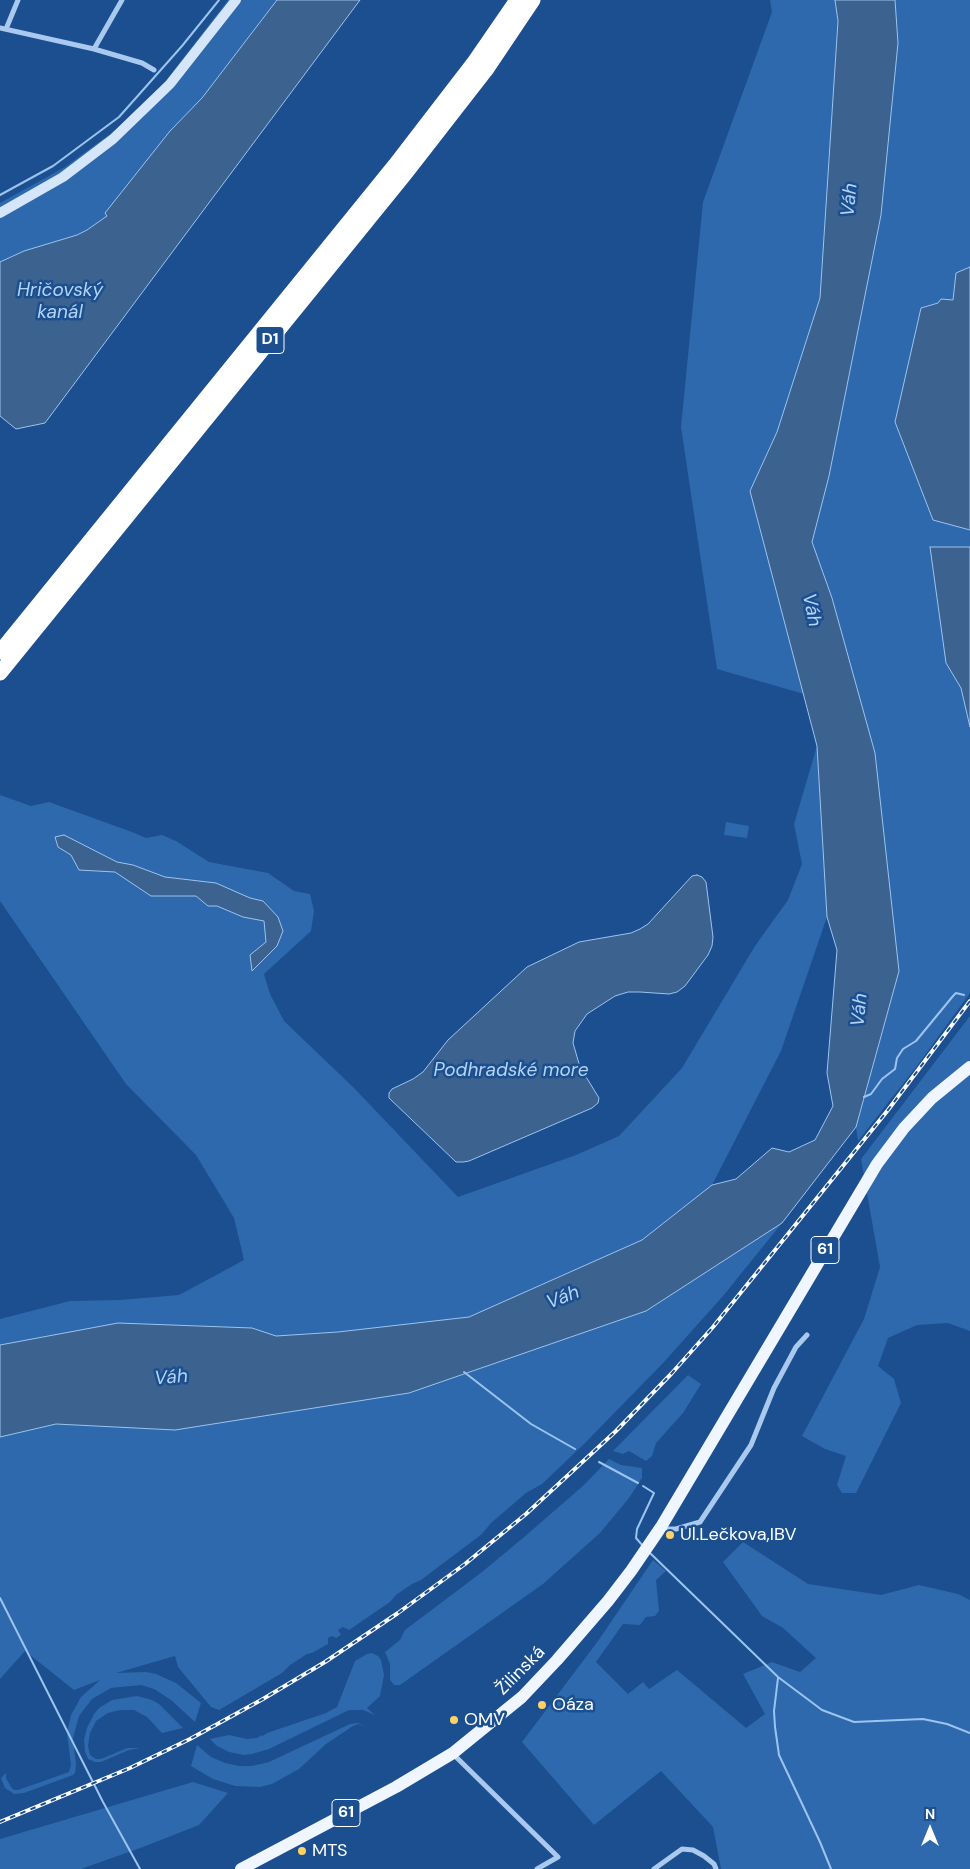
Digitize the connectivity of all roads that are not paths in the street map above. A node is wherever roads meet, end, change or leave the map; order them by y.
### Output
1 (18, 0) edge
2 (122, 0) edge
3 (236, 0) edge
4 (517, 0) edge
5 (533, 0) edge
6 (3, 28) edge
7 (94, 49) junction
8 (154, 70) dead end
9 (0, 213) edge
10 (0, 652) edge
11 (0, 673) edge
12 (970, 1067) edge
13 (807, 1335) dead end
14 (661, 1527) junction
15 (453, 1753) junction
16 (241, 1869) edge
17 (537, 1869) edge
18 (654, 1869) edge
19 (716, 1869) edge

1 - 6 street
2 - 7 street
3 - 9 main road
4 - 10 highway, D1
5 - 11 highway, D1
6 - 7 street
7 - 8 street
12 - 14 main road, Žilinská / 61
13 - 14 street
14 - 15 main road, Žilinská / 61
15 - 16 main road, Žilinská / 61
15 - 17 street
18 - 19 street

